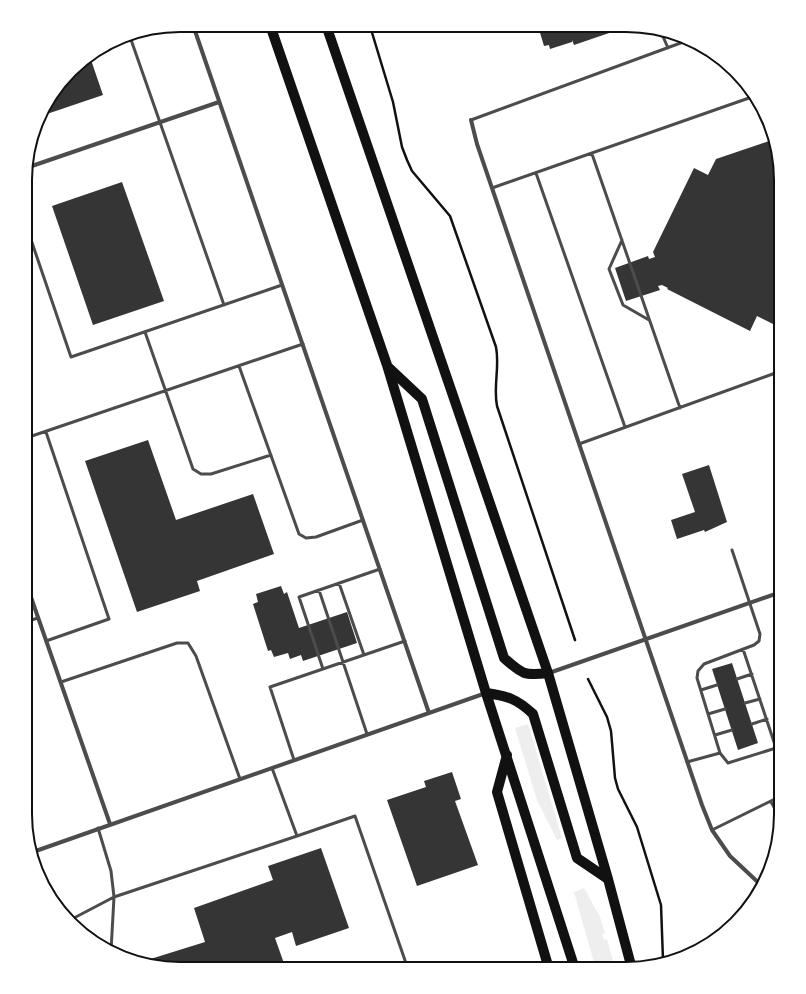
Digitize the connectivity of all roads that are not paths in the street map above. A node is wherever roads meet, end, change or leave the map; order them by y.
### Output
1 (195, 32) edge
2 (272, 32) edge
3 (328, 32) edge
4 (663, 37) edge
5 (132, 40) edge
6 (682, 43) edge
7 (668, 48) junction
8 (749, 98) edge
9 (219, 102) junction
10 (471, 120) joint
11 (159, 122) junction
12 (592, 154) junction
13 (33, 166) edge
14 (536, 173) junction
15 (492, 188) junction
16 (622, 240) junction
17 (32, 243) edge
18 (282, 285) junction
19 (224, 305) junction
20 (649, 320) junction
21 (145, 332) junction
22 (303, 344) junction
23 (387, 365) junction
24 (239, 366) junction
25 (774, 374) edge
26 (165, 391) junction
27 (680, 408) junction
28 (625, 428) junction
29 (46, 432) junction
30 (32, 436) edge
31 (579, 444) junction
32 (272, 455) junction
33 (363, 520) junction
34 (732, 550) dead end
35 (380, 569) junction
36 (339, 583) junction
37 (319, 590) junction
38 (774, 594) edge
39 (32, 599) edge
40 (750, 603) junction
41 (38, 618) junction
42 (32, 620) edge
43 (645, 639) junction
44 (46, 641) junction
45 (405, 642) junction
46 (744, 649) junction
47 (364, 655) junction
48 (343, 662) junction
49 (323, 669) junction
50 (548, 673) junction
51 (752, 674) junction
52 (737, 679) dead end
53 (61, 682) junction
54 (717, 685) dead end
55 (701, 690) junction
56 (486, 692) junction
57 (760, 699) junction
58 (745, 703) dead end
59 (725, 709) dead end
60 (429, 713) junction
61 (708, 714) junction
62 (767, 719) junction
63 (752, 724) dead end
64 (732, 730) dead end
65 (367, 734) junction
66 (715, 735) junction
67 (774, 742) edge
68 (774, 749) edge
69 (720, 753) junction
70 (507, 755) junction
71 (294, 760) junction
72 (687, 762) junction
73 (272, 768) junction
74 (240, 779) junction
75 (774, 800) edge
76 (771, 802) junction
77 (774, 807) edge
78 (110, 824) junction
79 (98, 828) junction
80 (712, 830) junction
81 (297, 836) junction
82 (37, 851) edge
83 (608, 879) junction
84 (757, 882) edge
85 (114, 897) junction
86 (74, 918) edge
87 (111, 945) edge
88 (406, 962) edge
89 (547, 962) edge
90 (573, 962) edge
91 (630, 962) edge

1 - 9 street
2 - 23 main road
3 - 50 main road
4 - 7 lane
5 - 11 lane
6 - 7 lane
7 - 10 lane
8 - 12 lane
9 - 11 street
9 - 18 street
10 - 15 street
11 - 13 street
11 - 19 lane
12 - 14 lane
12 - 16 lane
14 - 15 lane
14 - 28 lane
15 - 31 street
16 - 20 lane
16 - 20 lane
17 - 21 lane
18 - 19 lane
18 - 22 street
19 - 21 lane
20 - 27 lane
21 - 26 lane
22 - 24 lane
22 - 33 street
23 - 50 main road
23 - 56 main road
24 - 26 lane
24 - 32 lane
25 - 27 lane
26 - 29 lane
26 - 32 lane
27 - 28 lane
28 - 31 lane
29 - 30 lane
29 - 44 lane
31 - 43 street
32 - 33 lane
33 - 35 street
34 - 40 lane
35 - 36 lane
35 - 45 street
36 - 37 lane
36 - 47 lane
37 - 48 lane
37 - 49 lane
38 - 40 street
39 - 41 street
40 - 43 street
40 - 46 lane
41 - 42 lane
41 - 44 street
43 - 50 street
43 - 72 street
44 - 53 street
45 - 47 lane
45 - 60 street
46 - 51 lane
46 - 55 lane
47 - 48 lane
48 - 49 lane
48 - 65 lane
49 - 71 lane
50 - 83 main road
51 - 52 lane
51 - 57 lane
53 - 74 lane
53 - 78 street
54 - 55 lane
55 - 61 lane
56 - 60 street
56 - 70 main road
56 - 83 main road
57 - 58 lane
57 - 62 lane
59 - 61 lane
60 - 65 street
61 - 66 lane
62 - 63 lane
62 - 67 lane
64 - 66 lane
65 - 71 street
66 - 69 lane
68 - 69 lane
69 - 72 lane
70 - 89 main road
70 - 90 main road
71 - 73 street
72 - 80 street
73 - 74 street
73 - 81 lane
74 - 78 street
75 - 76 lane
76 - 77 lane
76 - 80 lane
78 - 79 street
79 - 82 street
79 - 85 lane
80 - 84 street
81 - 85 lane
81 - 88 lane
83 - 91 main road
85 - 86 lane
85 - 87 lane

